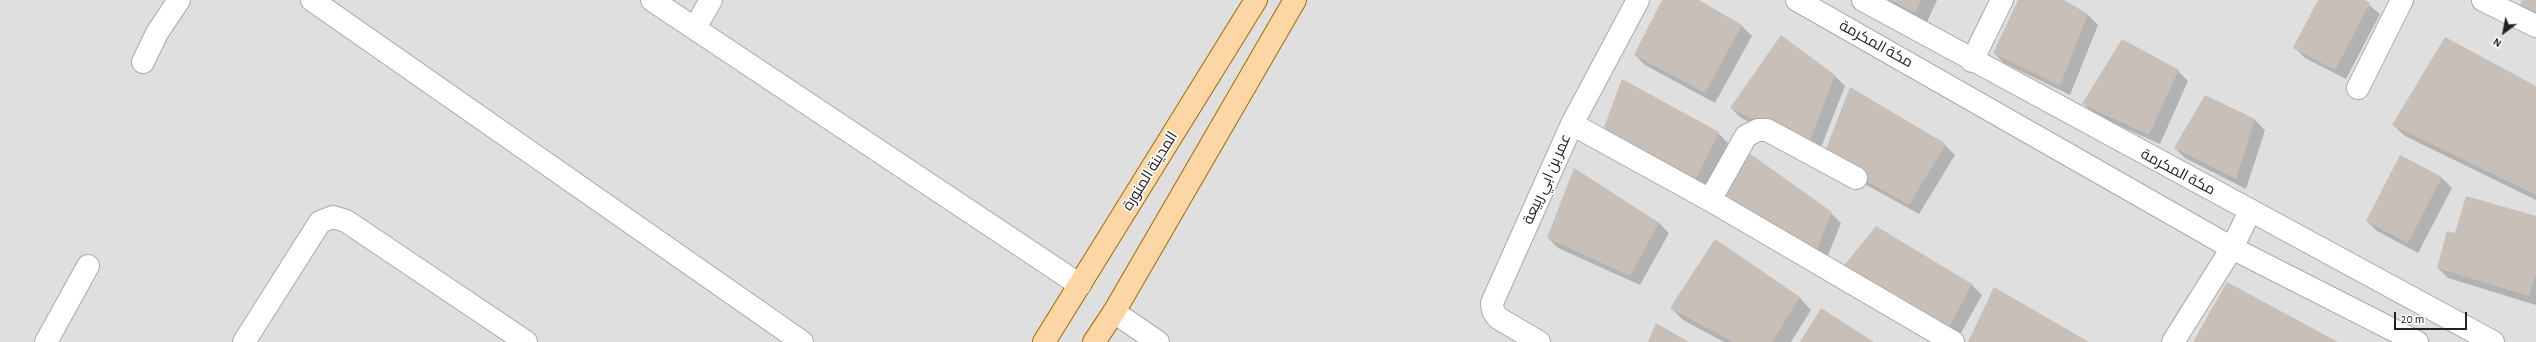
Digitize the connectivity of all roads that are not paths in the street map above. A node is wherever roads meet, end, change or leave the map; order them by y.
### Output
1 (179, 0) edge
2 (312, 0) edge
3 (652, 0) edge
4 (711, 0) edge
5 (1256, 0) edge
6 (1295, 0) edge
7 (1638, 0) edge
8 (1797, 0) edge
9 (1863, 0) edge
10 (2002, 0) edge
11 (2402, 0) edge
12 (2483, 0) edge
13 (2536, 26) edge
14 (695, 28) junction
15 (1972, 61) junction
16 (143, 62) dead end
17 (2358, 88) dead end
18 (1572, 124) junction
19 (1856, 178) dead end
20 (1710, 200) junction
21 (2250, 211) junction
22 (2232, 248) junction
23 (88, 266) dead end
24 (1080, 285) junction
25 (1114, 312) junction
26 (46, 342) edge
27 (244, 342) edge
28 (526, 342) edge
29 (802, 342) edge
30 (1044, 342) edge
31 (1094, 342) edge
32 (1158, 342) edge
33 (1539, 342) edge
34 (1952, 342) edge
35 (2173, 342) edge
36 (2417, 342) edge
37 (2493, 342) edge

1 - 16 street
2 - 29 street
3 - 14 street
4 - 14 street
5 - 24 main road, المدينة المنورة
6 - 25 main road
7 - 18 street, عمر بن ابي ربيعة
8 - 22 street, مكة المكرمة
9 - 15 street, مكة المكرمة
10 - 15 street
11 - 17 street
12 - 13 street
14 - 24 street
15 - 21 street, مكة المكرمة
18 - 20 street
18 - 33 street, عمر بن ابي ربيعة
19 - 20 street
20 - 34 street
21 - 22 street
21 - 37 street, مكة المكرمة
22 - 35 street
22 - 36 street, مكة المكرمة
23 - 26 street
24 - 30 main road, المدينة المنورة
25 - 31 main road
25 - 32 street
27 - 28 street

